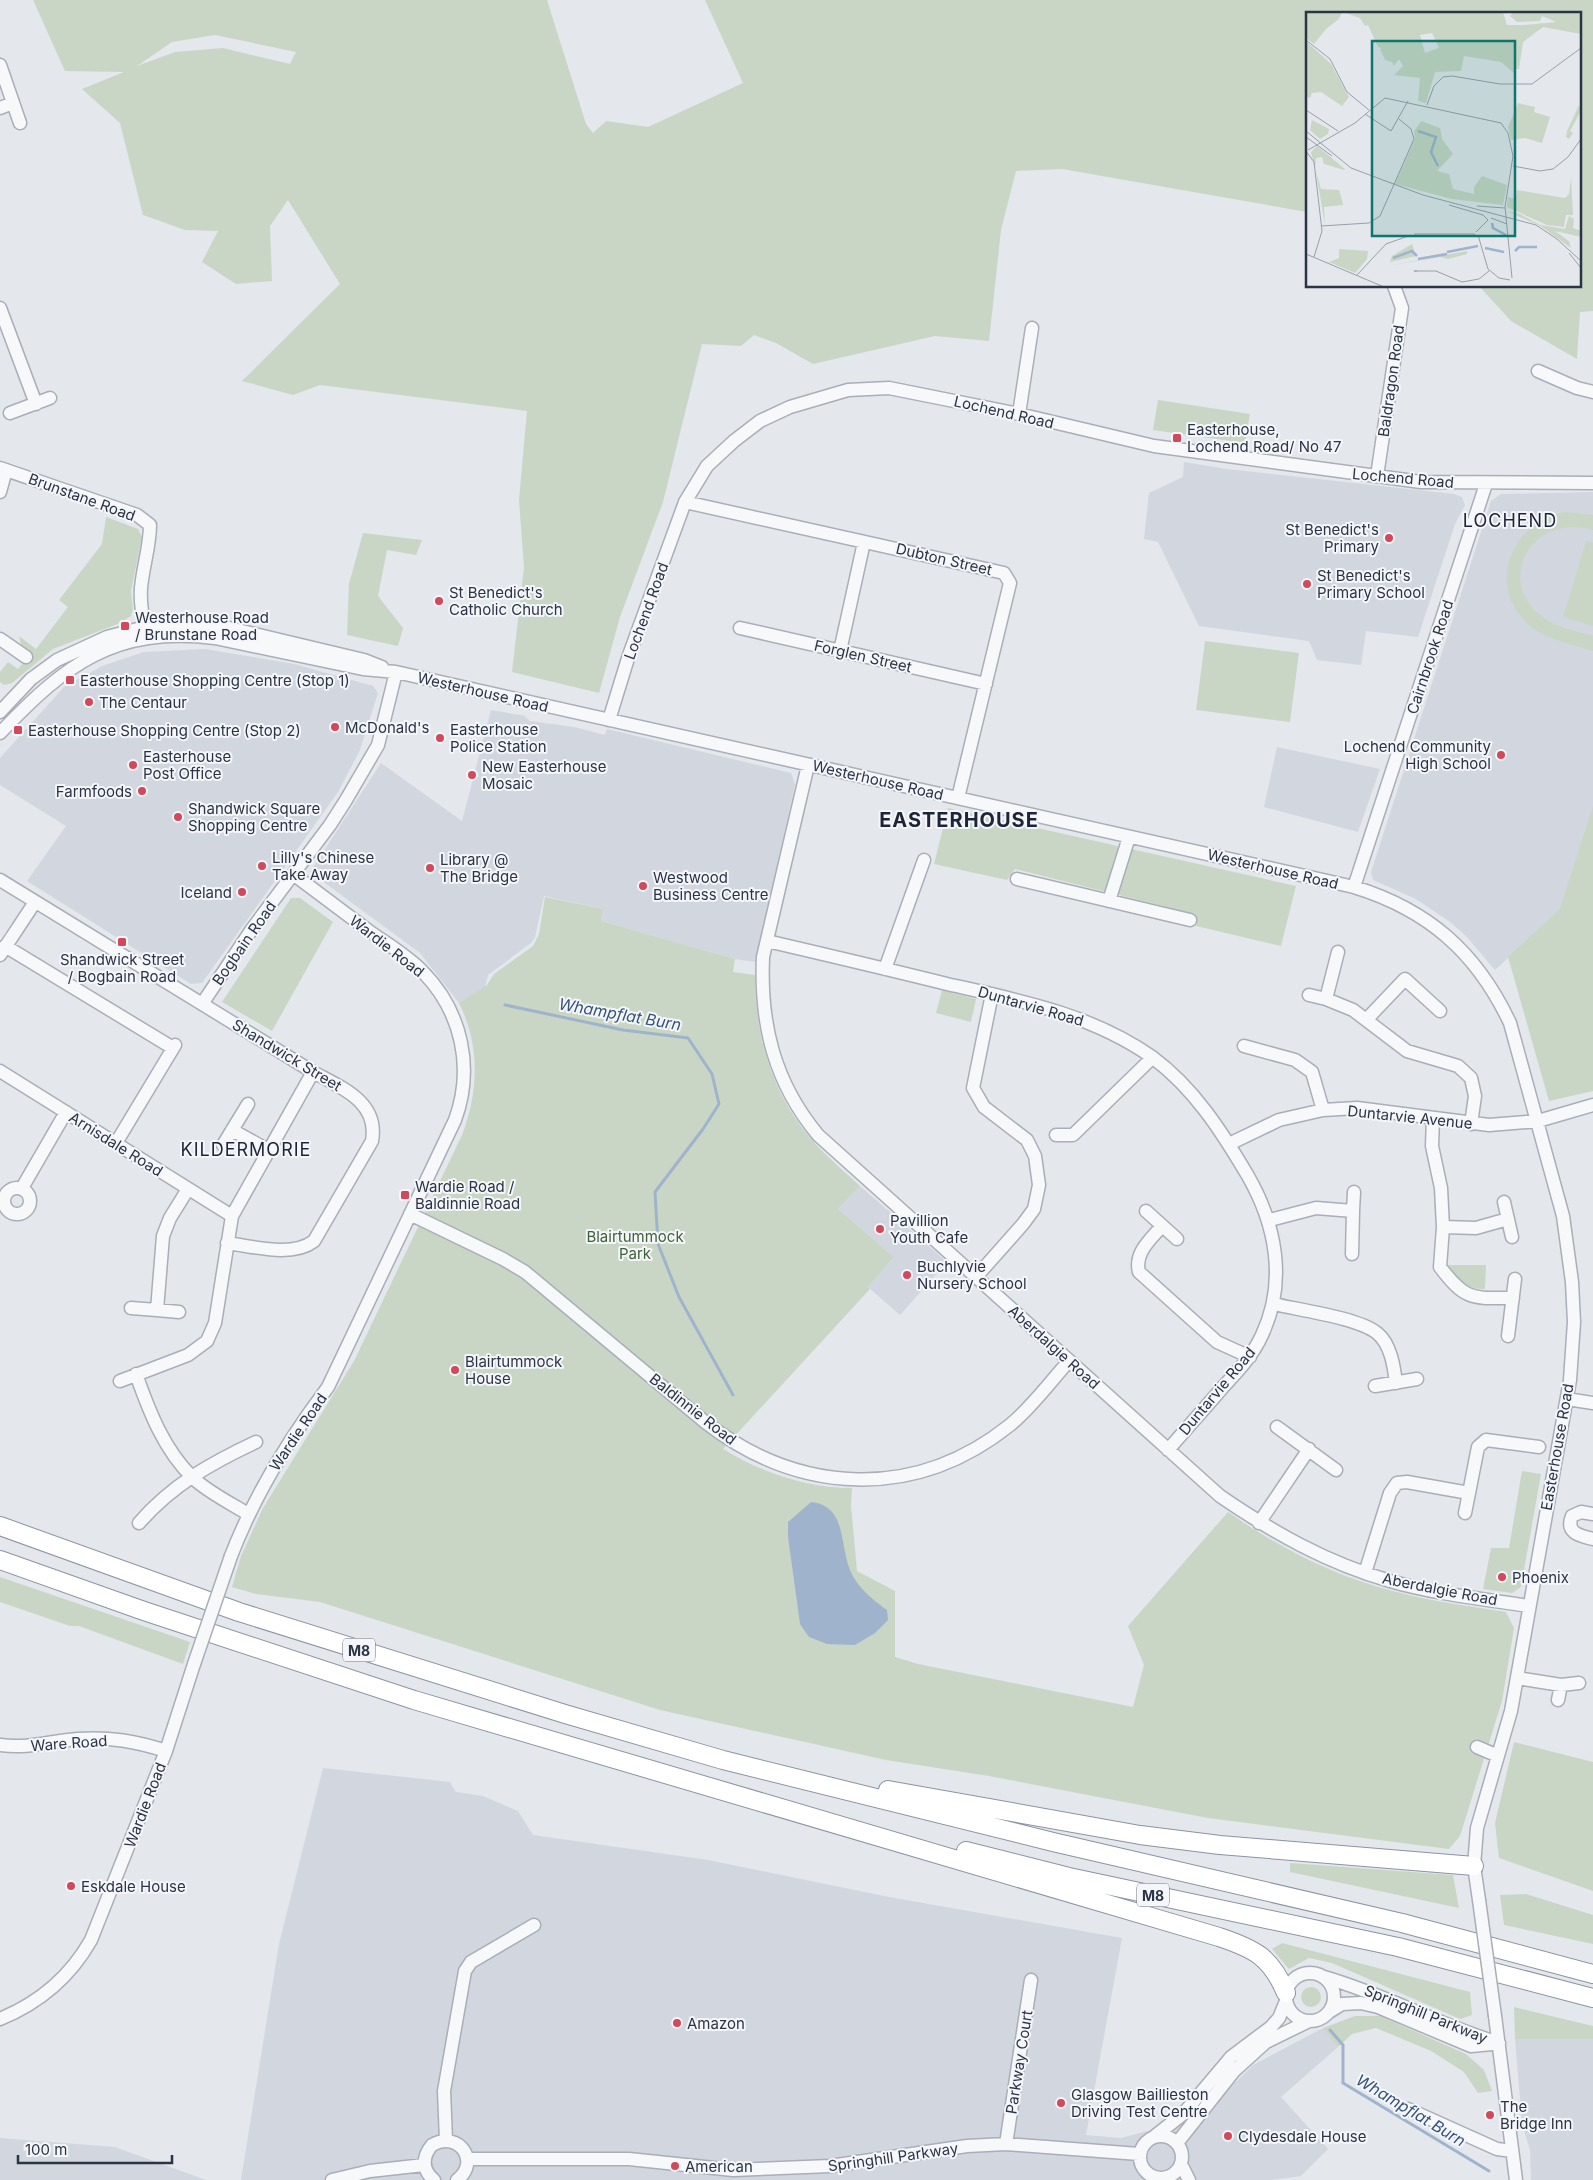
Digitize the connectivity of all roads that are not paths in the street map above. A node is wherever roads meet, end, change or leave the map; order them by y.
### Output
1 (0, 66) edge
2 (13, 104) junction
3 (0, 108) edge
4 (20, 123) dead end
5 (1395, 288) edge
6 (0, 311) edge
7 (1032, 328) dead end
8 (1538, 371) dead end
9 (1593, 392) edge
10 (50, 398) dead end
11 (36, 404) junction
12 (10, 413) dead end
13 (1018, 414) junction
14 (3, 469) edge
15 (1377, 476) junction
16 (1593, 483) edge
17 (1486, 484) junction
18 (0, 492) edge
19 (685, 502) junction
20 (864, 542) junction
21 (145, 627) junction
22 (740, 628) dead end
23 (1, 641) edge
24 (840, 651) junction
25 (26, 658) dead end
26 (396, 672) junction
27 (986, 684) junction
28 (0, 712) edge
29 (609, 720) junction
30 (0, 733) edge
31 (808, 765) junction
32 (958, 798) junction
33 (1129, 837) junction
34 (924, 860) dead end
35 (293, 874) junction
36 (1017, 879) dead end
37 (0, 880) edge
38 (1354, 887) junction
39 (1109, 901) junction
40 (34, 902) junction
41 (1190, 920) dead end
42 (767, 942) junction
43 (3, 951) edge
44 (1338, 952) dead end
45 (885, 969) junction
46 (992, 994) junction
47 (1309, 996) dead end
48 (1498, 997) joint
49 (1326, 999) junction
50 (202, 1004) junction
51 (1440, 1011) dead end
52 (1367, 1019) junction
53 (1244, 1046) dead end
54 (1152, 1058) junction
55 (0, 1071) edge
56 (313, 1072) junction
57 (248, 1104) dead end
58 (1593, 1105) edge
59 (1323, 1110) junction
60 (66, 1112) junction
61 (1433, 1118) junction
62 (1538, 1120) junction
63 (1470, 1124) junction
64 (232, 1130) junction
65 (1056, 1134) dead end
66 (116, 1143) junction
67 (1229, 1144) junction
68 (223, 1145) dead end
69 (268, 1150) junction
70 (22, 1188) dead end
71 (188, 1189) junction
72 (1354, 1192) dead end
73 (1504, 1202) dead end
74 (1146, 1211) dead end
75 (1353, 1211) junction
76 (410, 1214) junction
77 (232, 1216) junction
78 (1508, 1219) junction
79 (1270, 1220) junction
80 (1162, 1226) junction
81 (1443, 1227) junction
82 (1512, 1237) dead end
83 (1177, 1239) dead end
84 (227, 1243) junction
85 (1352, 1254) dead end
86 (976, 1277) junction
87 (1515, 1280) dead end
88 (1513, 1298) junction
89 (1274, 1304) junction
90 (131, 1308) dead end
91 (157, 1310) junction
92 (179, 1312) dead end
93 (1508, 1336) dead end
94 (1250, 1357) junction
95 (1069, 1361) junction
96 (136, 1374) junction
97 (1417, 1379) dead end
98 (120, 1381) dead end
99 (1396, 1383) junction
100 (1375, 1386) dead end
101 (1567, 1399) junction
102 (1593, 1403) edge
103 (1277, 1427) dead end
104 (256, 1442) dead end
105 (1539, 1447) dead end
106 (1168, 1450) junction
107 (1309, 1450) junction
108 (1336, 1470) dead end
109 (194, 1478) junction
110 (1469, 1493) junction
111 (1465, 1513) dead end
112 (248, 1514) junction
113 (1593, 1514) edge
114 (139, 1523) dead end
115 (1259, 1523) junction
116 (0, 1526) edge
117 (1593, 1539) edge
118 (0, 1560) edge
119 (1365, 1573) junction
120 (1529, 1606) junction
121 (1517, 1678) junction
122 (1578, 1683) dead end
123 (1561, 1686) junction
124 (1558, 1700) dead end
125 (1477, 1747) dead end
126 (0, 1748) edge
127 (166, 1751) junction
128 (1498, 1756) junction
129 (723, 1760) junction
130 (715, 1789) junction
131 (1474, 1866) junction
132 (534, 1925) dead end
133 (1593, 1974) edge
134 (1324, 1977) junction
135 (1031, 1980) dead end
136 (1286, 1997) junction
137 (1593, 1998) edge
138 (1330, 2012) junction
139 (0, 2019) edge
140 (1308, 2021) junction
141 (1499, 2043) junction
142 (1408, 2109) dead end
143 (1155, 2136) junction
144 (446, 2140) junction
145 (1177, 2143) junction
146 (1006, 2144) junction
147 (1512, 2151) junction
148 (1139, 2154) junction
149 (467, 2160) junction
150 (1181, 2164) junction
151 (424, 2166) junction
152 (332, 2180) edge
153 (434, 2180) edge
154 (457, 2180) edge
155 (1189, 2180) edge
156 (1516, 2180) edge

1 - 2 street
2 - 3 street
2 - 4 street
5 - 15 street, Baldragon Road
6 - 11 street
7 - 13 street
8 - 9 street
10 - 11 street
11 - 12 street
13 - 15 street, Lochend Road
13 - 19 street, Lochend Road
14 - 18 street
14 - 21 street, Brunstane Road
15 - 17 street, Lochend Road
16 - 17 street, Lochend Road
17 - 38 street, Cairnbrook Road
19 - 20 street, Dubton Street
19 - 29 street, Lochend Road
20 - 24 street
20 - 27 street, Dubton Street
21 - 26 street, Westerhouse Road
21 - 28 street, Westerhouse Road
22 - 24 street, Forglen Street
23 - 25 street
24 - 27 street, Forglen Street
26 - 29 street, Westerhouse Road
26 - 30 street, Westerhouse Road
26 - 35 street, Bogbain Road
27 - 32 street, Dubton Street
29 - 31 street, Westerhouse Road
31 - 32 street, Westerhouse Road
31 - 42 street, Aberdalgie Road
32 - 33 street, Westerhouse Road
33 - 38 street, Westerhouse Road
33 - 39 street
34 - 45 street
35 - 50 street, Bogbain Road
35 - 76 street, Wardie Road
36 - 39 street
37 - 40 street, Shandwick Street
38 - 48 street, Westerhouse Road
39 - 41 street
40 - 43 street
40 - 50 street, Shandwick Street
42 - 45 street, Duntarvie Road
42 - 86 street, Aberdalgie Road
43 - 66 street
44 - 49 street
45 - 46 street, Duntarvie Road
46 - 54 street, Duntarvie Road
46 - 86 street
47 - 49 street
48 - 62 street, Easterhouse Road
49 - 52 street
50 - 56 street, Shandwick Street
51 - 52 street
52 - 63 street
53 - 59 street
54 - 65 street
54 - 67 street, Duntarvie Road
55 - 60 street, Arnisdale Road
56 - 69 street
56 - 84 street, Shandwick Street
57 - 64 street
58 - 62 street, Duntarvie Avenue
59 - 61 street, Duntarvie Avenue
59 - 67 street, Duntarvie Avenue
60 - 66 street, Arnisdale Road
60 - 70 street
61 - 63 street, Duntarvie Avenue
61 - 81 street
62 - 63 street, Duntarvie Avenue
62 - 101 street, Easterhouse Road
64 - 68 street
64 - 69 street
66 - 71 street, Arnisdale Road
67 - 79 street, Duntarvie Road
69 - 77 street
71 - 77 street, Arnisdale Road
71 - 91 street
72 - 75 street
73 - 78 street
74 - 80 street
75 - 79 street
75 - 85 street
76 - 95 street, Baldinnie Road
76 - 112 street, Wardie Road
77 - 84 street
78 - 81 street
78 - 82 street
79 - 89 street, Duntarvie Road
80 - 83 street
80 - 94 street
81 - 88 street
84 - 96 street
86 - 95 street, Aberdalgie Road
87 - 88 street
88 - 93 street
89 - 94 street, Duntarvie Road
89 - 99 street
90 - 91 street
91 - 92 street
94 - 106 street, Duntarvie Road
95 - 106 street, Aberdalgie Road
96 - 98 street
96 - 109 street
97 - 99 street
99 - 100 street
101 - 102 street
101 - 120 street, Easterhouse Road
103 - 107 street
104 - 109 street
105 - 110 street
106 - 115 street, Aberdalgie Road
107 - 108 street
107 - 115 street
109 - 112 street
109 - 114 street
110 - 111 street
110 - 119 street
112 - 127 street, Wardie Road, bridge
113 - 117 street
115 - 119 street, Aberdalgie Road
116 - 129 highway, M8
118 - 130 highway, M8
119 - 120 street, Aberdalgie Road
120 - 121 street, Easterhouse Road
121 - 123 street
121 - 128 street, Easterhouse Road
122 - 123 street
123 - 124 street
125 - 128 street
126 - 127 street, Ware Road
127 - 139 street, Wardie Road
128 - 131 street, Easterhouse Road
129 - 131 highway
129 - 133 highway, M8
130 - 136 highway, M8
130 - 137 highway, M8
131 - 141 street, Easterhouse Road, bridge
132 - 144 street
134 - 136 street, Springhill Parkway
134 - 138 street
134 - 141 street, Springhill Parkway
135 - 146 street, Parkway Court
136 - 140 street
136 - 143 street, Springhill Parkway
138 - 140 street, Springhill Parkway
138 - 141 street, Springhill Parkway
140 - 145 street, Springhill Parkway
141 - 147 street
142 - 147 street
143 - 145 street
143 - 148 street
144 - 149 street
144 - 151 street
145 - 150 street
146 - 148 street, Springhill Parkway
146 - 149 street, Springhill Parkway
147 - 156 street
148 - 150 street
149 - 154 street
150 - 155 street
151 - 152 street
151 - 153 street

